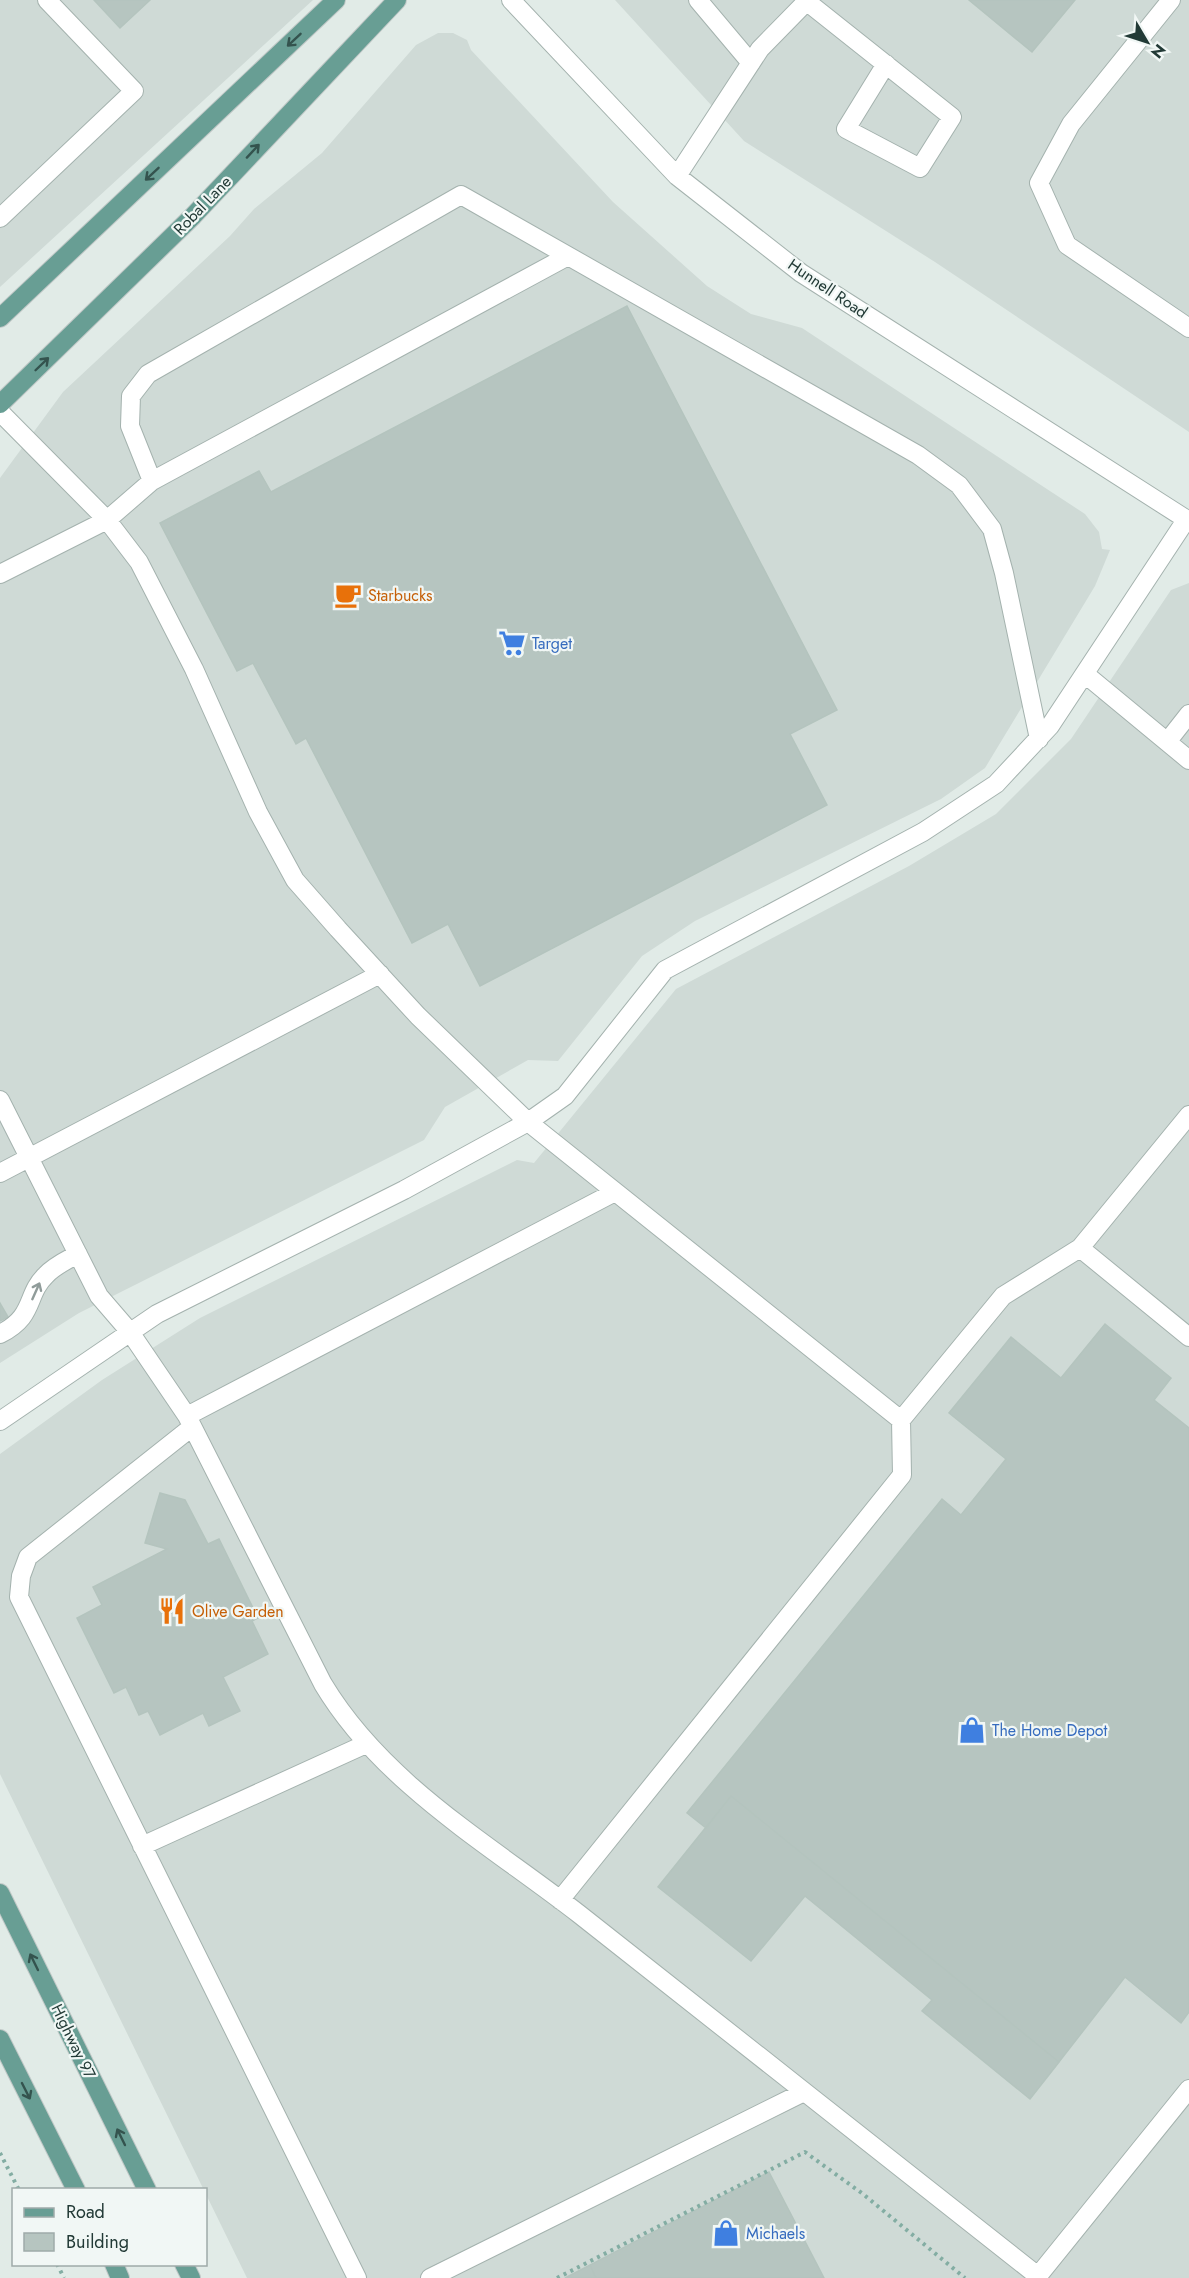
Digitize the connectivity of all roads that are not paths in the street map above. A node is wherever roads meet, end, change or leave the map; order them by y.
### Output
1 (47, 0) edge
2 (336, 0) edge
3 (397, 0) edge
4 (512, 0) edge
5 (698, 0) edge
6 (1171, 0) edge
7 (807, 1) edge
8 (751, 63) junction
9 (886, 64) junction
10 (677, 176) junction
11 (0, 218) edge
12 (568, 256) junction
13 (0, 318) edge
14 (1189, 328) edge
15 (0, 405) edge
16 (0, 412) edge
17 (152, 481) junction
18 (107, 520) junction
19 (1188, 520) edge
20 (0, 574) edge
21 (1085, 674) junction
22 (1189, 714) edge
23 (1038, 739) junction
24 (1167, 742) junction
25 (1189, 760) edge
26 (380, 974) junction
27 (0, 1100) edge
28 (1189, 1115) edge
29 (528, 1122) junction
30 (31, 1159) junction
31 (0, 1173) edge
32 (615, 1192) junction
33 (1080, 1248) junction
34 (78, 1254) junction
35 (130, 1332) junction
36 (0, 1334) edge
37 (1189, 1336) edge
38 (901, 1420) junction
39 (0, 1421) edge
40 (189, 1422) junction
41 (366, 1743) junction
42 (142, 1846) junction
43 (0, 1893) edge
44 (560, 1900) junction
45 (0, 2039) edge
46 (1189, 2089) edge
47 (804, 2092) junction
48 (75, 2188) edge
49 (146, 2188) edge
50 (357, 2278) edge
51 (430, 2278) edge

1 - 11 street
2 -> 13 main road
15 -> 3 main road, Robal Lane
4 - 10 street, Hunnell Road
5 - 8 street
6 - 14 street
7 - 8 street
7 - 9 street
8 - 10 street
9 - 9 street
10 - 19 street, Hunnell Road
12 - 17 street
12 - 17 street
12 - 23 street
16 - 18 street
17 - 18 street
18 - 20 street
18 - 26 street
19 - 21 street
21 - 23 street
21 - 24 street
22 - 24 street
23 - 29 street
24 - 25 street
26 - 29 street
26 - 30 street
27 - 30 street
28 - 33 street
29 - 32 street
29 - 35 street
30 - 31 street
30 - 34 street
32 - 38 street
32 - 40 street
33 - 37 street
33 - 38 street
34 - 35 street
36 -> 34 street
35 - 39 street
35 - 40 street
38 - 44 street
40 - 41 street
40 - 42 street
41 - 42 street
41 - 44 street
42 - 50 street
49 -> 43 main road, Highway 97
44 - 47 street
45 -> 48 main road
46 - 47 street
47 - 51 street

